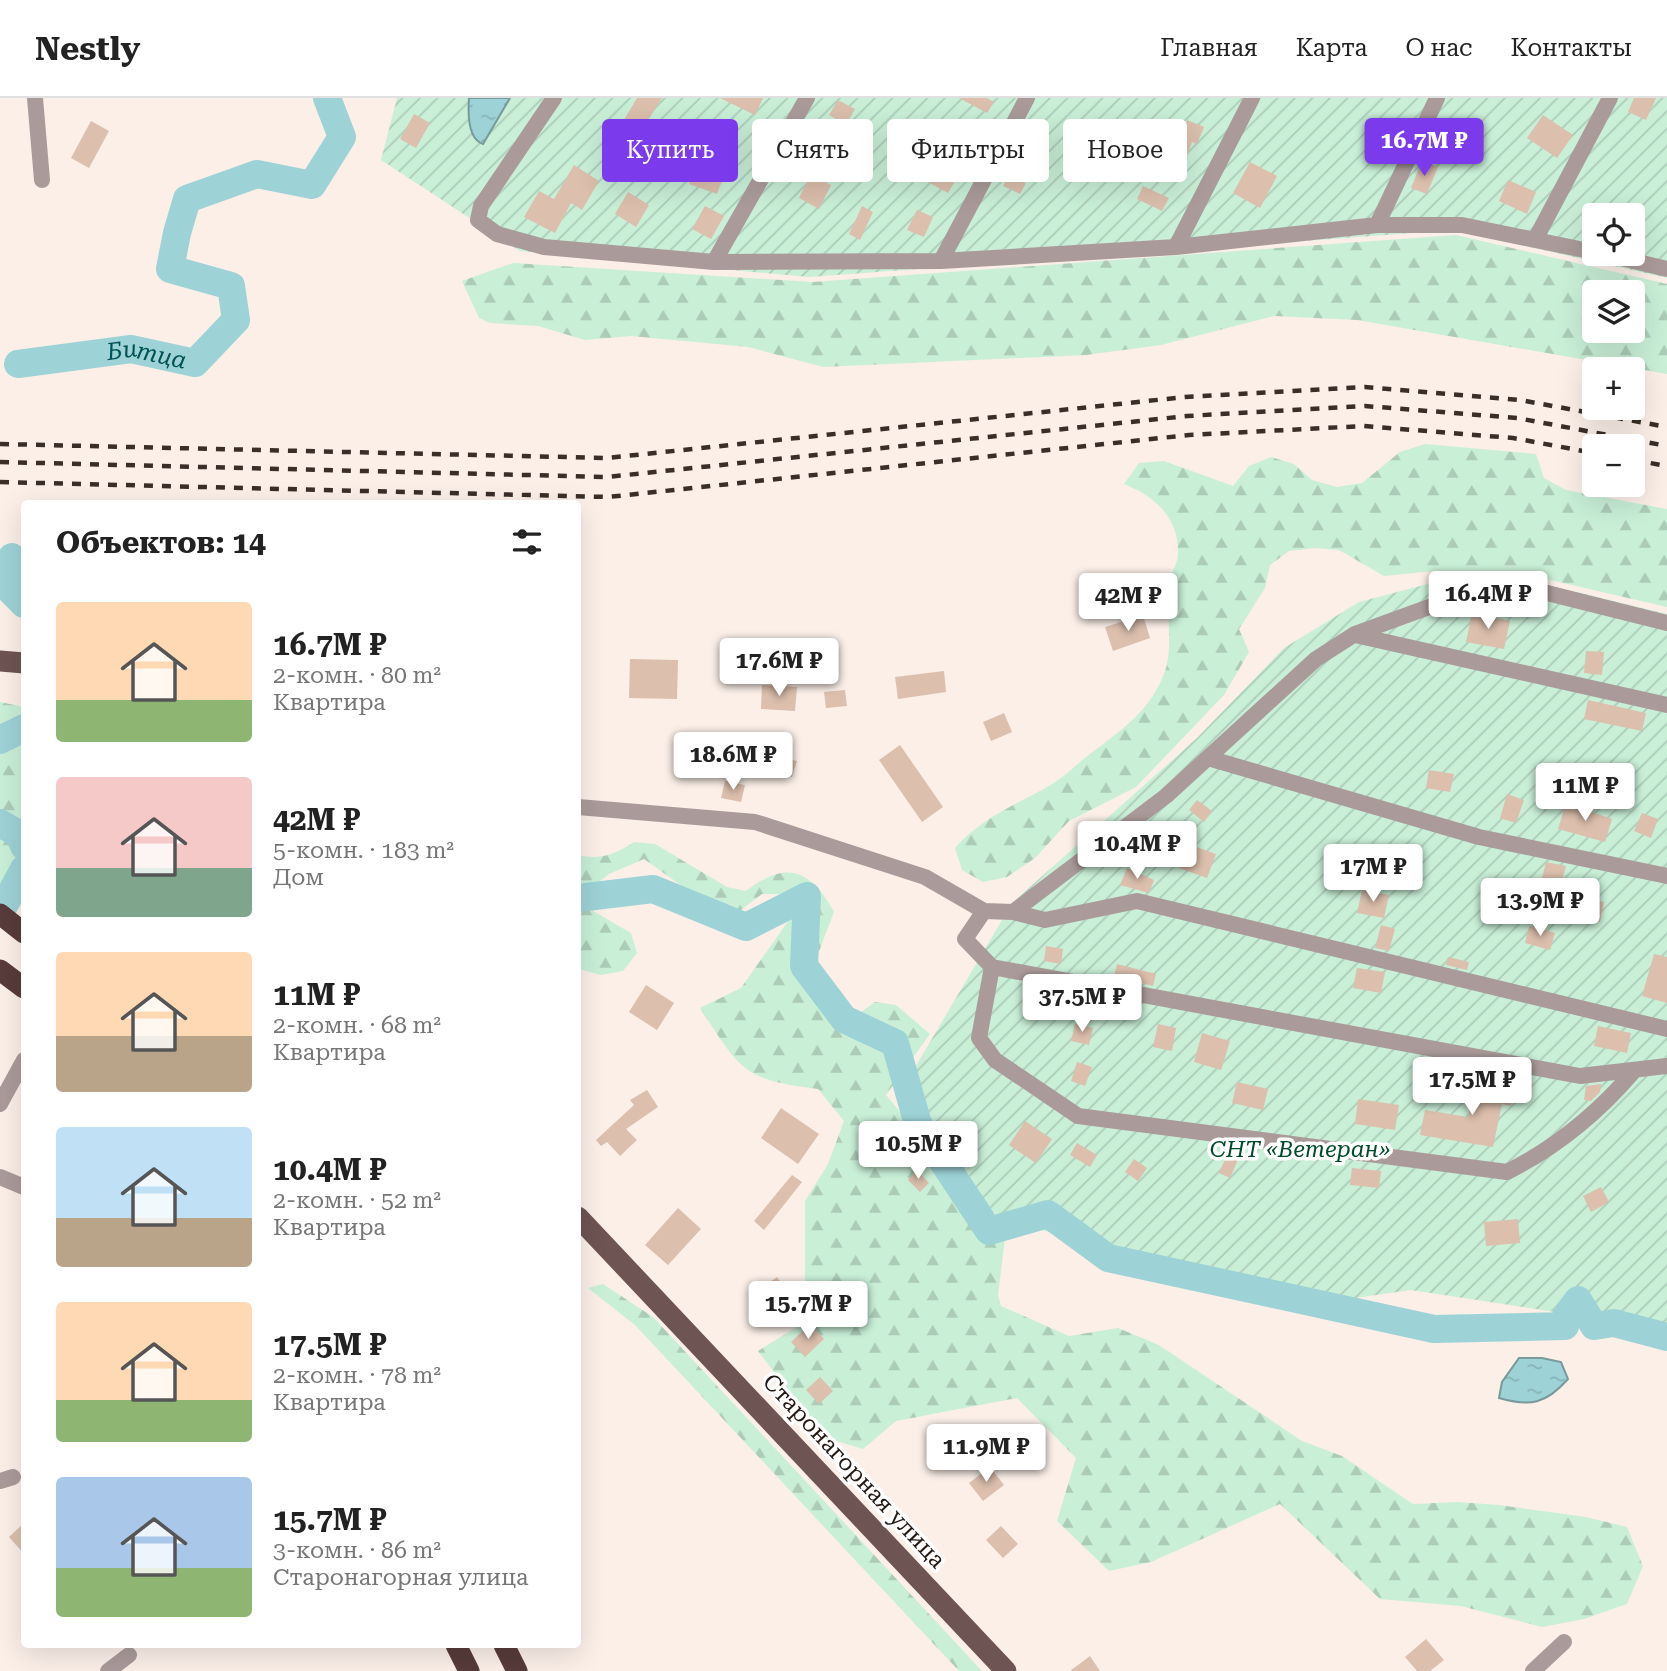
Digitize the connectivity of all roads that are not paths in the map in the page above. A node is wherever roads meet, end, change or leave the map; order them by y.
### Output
1 (35, 98) edge
2 (554, 98) edge
3 (807, 98) edge
4 (1027, 98) edge
5 (1252, 98) edge
6 (1437, 98) edge
7 (1610, 98) edge
8 (43, 180) dead end
9 (1377, 225) junction
10 (1536, 238) junction
11 (1176, 247) junction
12 (1582, 248) edge
13 (941, 261) junction
14 (714, 262) junction
15 (1645, 263) edge
16 (1667, 268) edge
17 (1667, 623) edge
18 (1355, 634) junction
19 (0, 661) edge
20 (21, 663) edge
21 (1667, 705) edge
22 (1208, 758) junction
23 (581, 807) edge
24 (1667, 877) edge
25 (984, 911) junction
26 (1013, 912) junction
27 (0, 914) edge
28 (21, 931) edge
29 (992, 967) junction
30 (0, 970) edge
31 (21, 986) edge
32 (1667, 1029) edge
33 (21, 1066) edge
34 (1667, 1066) edge
35 (1633, 1072) junction
36 (0, 1104) edge
37 (0, 1177) edge
38 (21, 1186) edge
39 (581, 1220) edge
40 (1564, 1642) dead end
41 (458, 1648) edge
42 (506, 1648) edge
43 (129, 1655) dead end
44 (108, 1671) edge
45 (469, 1671) edge
46 (517, 1671) edge
47 (1006, 1671) edge
48 (1533, 1671) edge

1 - 8 street
2 - 14 street
3 - 14 street
4 - 13 street
5 - 11 street
6 - 9 street
7 - 10 street
9 - 10 street
9 - 11 street
10 - 12 street
11 - 13 street
13 - 14 street
15 - 16 street
17 - 18 street
18 - 21 street
18 - 22 street
19 - 20 main road
22 - 24 street
22 - 26 street
23 - 25 street
25 - 26 street
25 - 29 street
26 - 32 street
27 - 28 highway
29 - 35 street
29 - 35 street
30 - 31 highway
33 - 36 street
34 - 35 street
37 - 38 street
39 - 47 main road, Старонагорная улица
40 - 48 street
41 - 45 highway
42 - 46 highway
43 - 44 street

